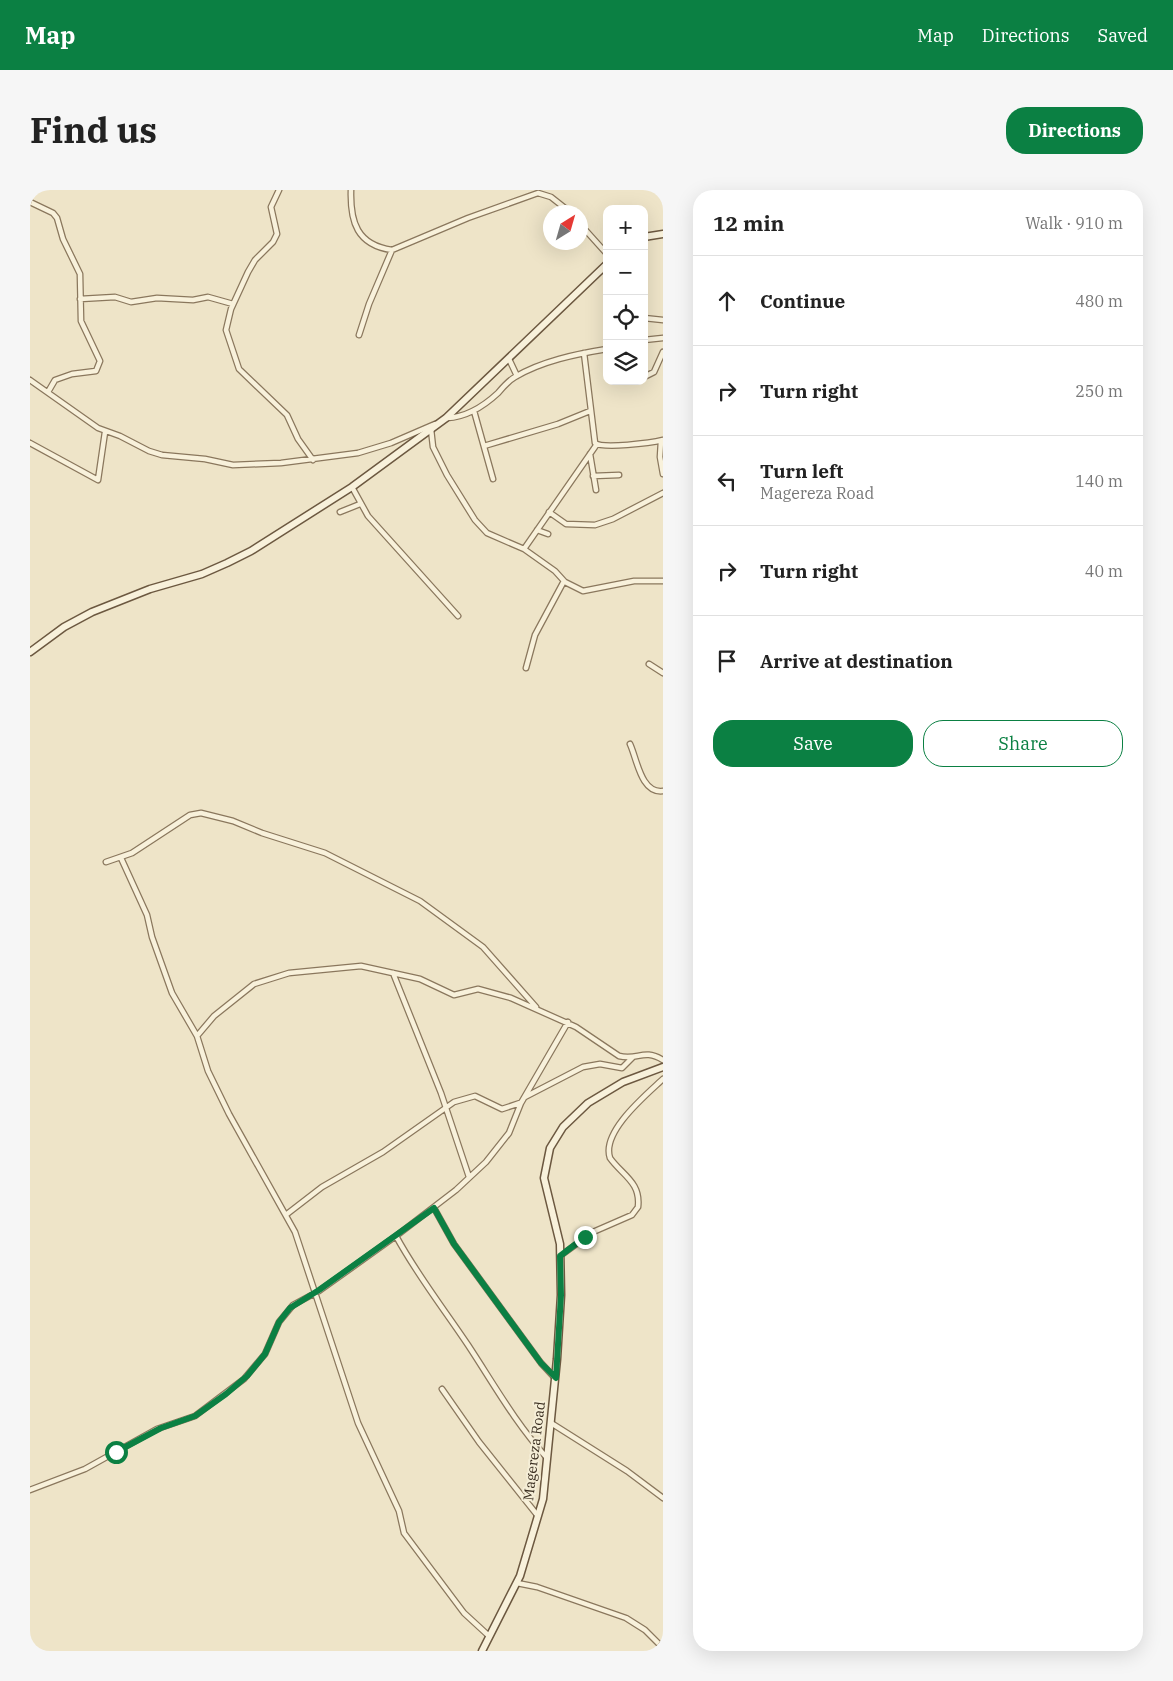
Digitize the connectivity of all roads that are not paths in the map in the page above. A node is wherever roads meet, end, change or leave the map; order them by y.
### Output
1 (279, 190) edge
2 (350, 190) edge
3 (545, 192) edge
4 (30, 202) edge
5 (561, 205) edge
6 (588, 233) edge
7 (663, 234) edge
8 (648, 236) edge
9 (392, 250) junction
10 (604, 250) edge
11 (603, 268) edge
12 (80, 299) junction
13 (233, 304) junction
14 (648, 318) edge
15 (663, 320) edge
16 (359, 335) dead end
17 (663, 338) edge
18 (648, 340) edge
19 (603, 350) edge
20 (663, 352) edge
21 (584, 353) junction
22 (509, 359) junction
23 (648, 375) edge
24 (517, 376) junction
25 (30, 380) edge
26 (48, 392) junction
27 (474, 411) junction
28 (590, 411) junction
29 (446, 418) junction
30 (439, 423) junction
31 (431, 430) junction
32 (105, 432) junction
33 (662, 441) edge
34 (30, 443) edge
35 (596, 444) junction
36 (484, 446) junction
37 (590, 452) junction
38 (313, 460) junction
39 (663, 474) edge
40 (593, 476) junction
41 (619, 476) dead end
42 (493, 479) dead end
43 (352, 487) junction
44 (596, 490) dead end
45 (663, 493) edge
46 (360, 504) junction
47 (340, 512) dead end
48 (549, 512) junction
49 (536, 530) junction
50 (548, 534) dead end
51 (524, 549) junction
52 (564, 581) junction
53 (663, 581) edge
54 (458, 616) dead end
55 (30, 652) edge
56 (648, 664) dead end
57 (526, 668) dead end
58 (663, 674) edge
59 (630, 744) dead end
60 (663, 791) edge
61 (121, 858) junction
62 (106, 862) dead end
63 (393, 973) junction
64 (537, 1008) junction
65 (568, 1022) junction
66 (197, 1036) junction
67 (633, 1057) junction
68 (663, 1060) edge
69 (663, 1067) edge
70 (663, 1079) edge
71 (524, 1098) junction
72 (521, 1103) junction
73 (446, 1106) junction
74 (469, 1177) junction
75 (434, 1208) junction
76 (287, 1214) junction
77 (396, 1236) junction
78 (560, 1256) junction
79 (315, 1292) junction
80 (556, 1378) junction
81 (442, 1389) dead end
82 (551, 1423) junction
83 (548, 1458) junction
84 (30, 1490) edge
85 (663, 1498) edge
86 (538, 1516) junction
87 (517, 1583) junction
88 (489, 1636) junction
89 (663, 1648) edge
90 (482, 1651) edge

1 - 13 street
2 - 9 street
3 - 5 street
3 - 9 street
4 - 12 street
6 - 10 street
7 - 8 street
9 - 16 street
11 - 22 street
12 - 13 street
12 - 26 street
13 - 38 street
14 - 15 street
17 - 18 street
19 - 21 street
20 - 23 street
21 - 24 street
21 - 28 street
22 - 24 street
22 - 29 street
24 - 27 street
25 - 26 street
26 - 32 street
27 - 29 street
27 - 36 street
28 - 35 street
28 - 36 street
29 - 30 street
30 - 31 street
30 - 38 street
31 - 43 street
31 - 51 street
32 - 34 street
32 - 38 street
33 - 35 street
33 - 39 street
35 - 37 street
36 - 42 street
37 - 40 street
37 - 48 street
40 - 41 street
40 - 44 street
43 - 46 street
43 - 55 street
45 - 48 street
46 - 47 street
46 - 54 street
48 - 49 street
49 - 50 street
49 - 51 street
51 - 52 street
52 - 53 street
52 - 57 street
56 - 58 street
59 - 60 street
61 - 62 street
61 - 64 street
61 - 66 street
63 - 64 street
63 - 66 street
63 - 73 street
64 - 65 street
65 - 67 street
65 - 71 street
66 - 76 street
67 - 68 street
67 - 71 street
69 - 78 street, Magereza Road
70 - 78 street
71 - 72 street
72 - 73 street
72 - 74 street
73 - 74 street
73 - 76 street
74 - 75 street
75 - 77 street
75 - 80 street
76 - 79 street
77 - 79 street
77 - 83 street
78 - 80 street, Magereza Road
79 - 84 street
79 - 88 street
80 - 82 street, Magereza Road
81 - 86 street
82 - 83 street, Magereza Road
82 - 85 street
83 - 86 street, Magereza Road
86 - 87 street, Magereza Road
87 - 88 street, Magereza Road
87 - 89 street
88 - 90 street, Magereza Road

